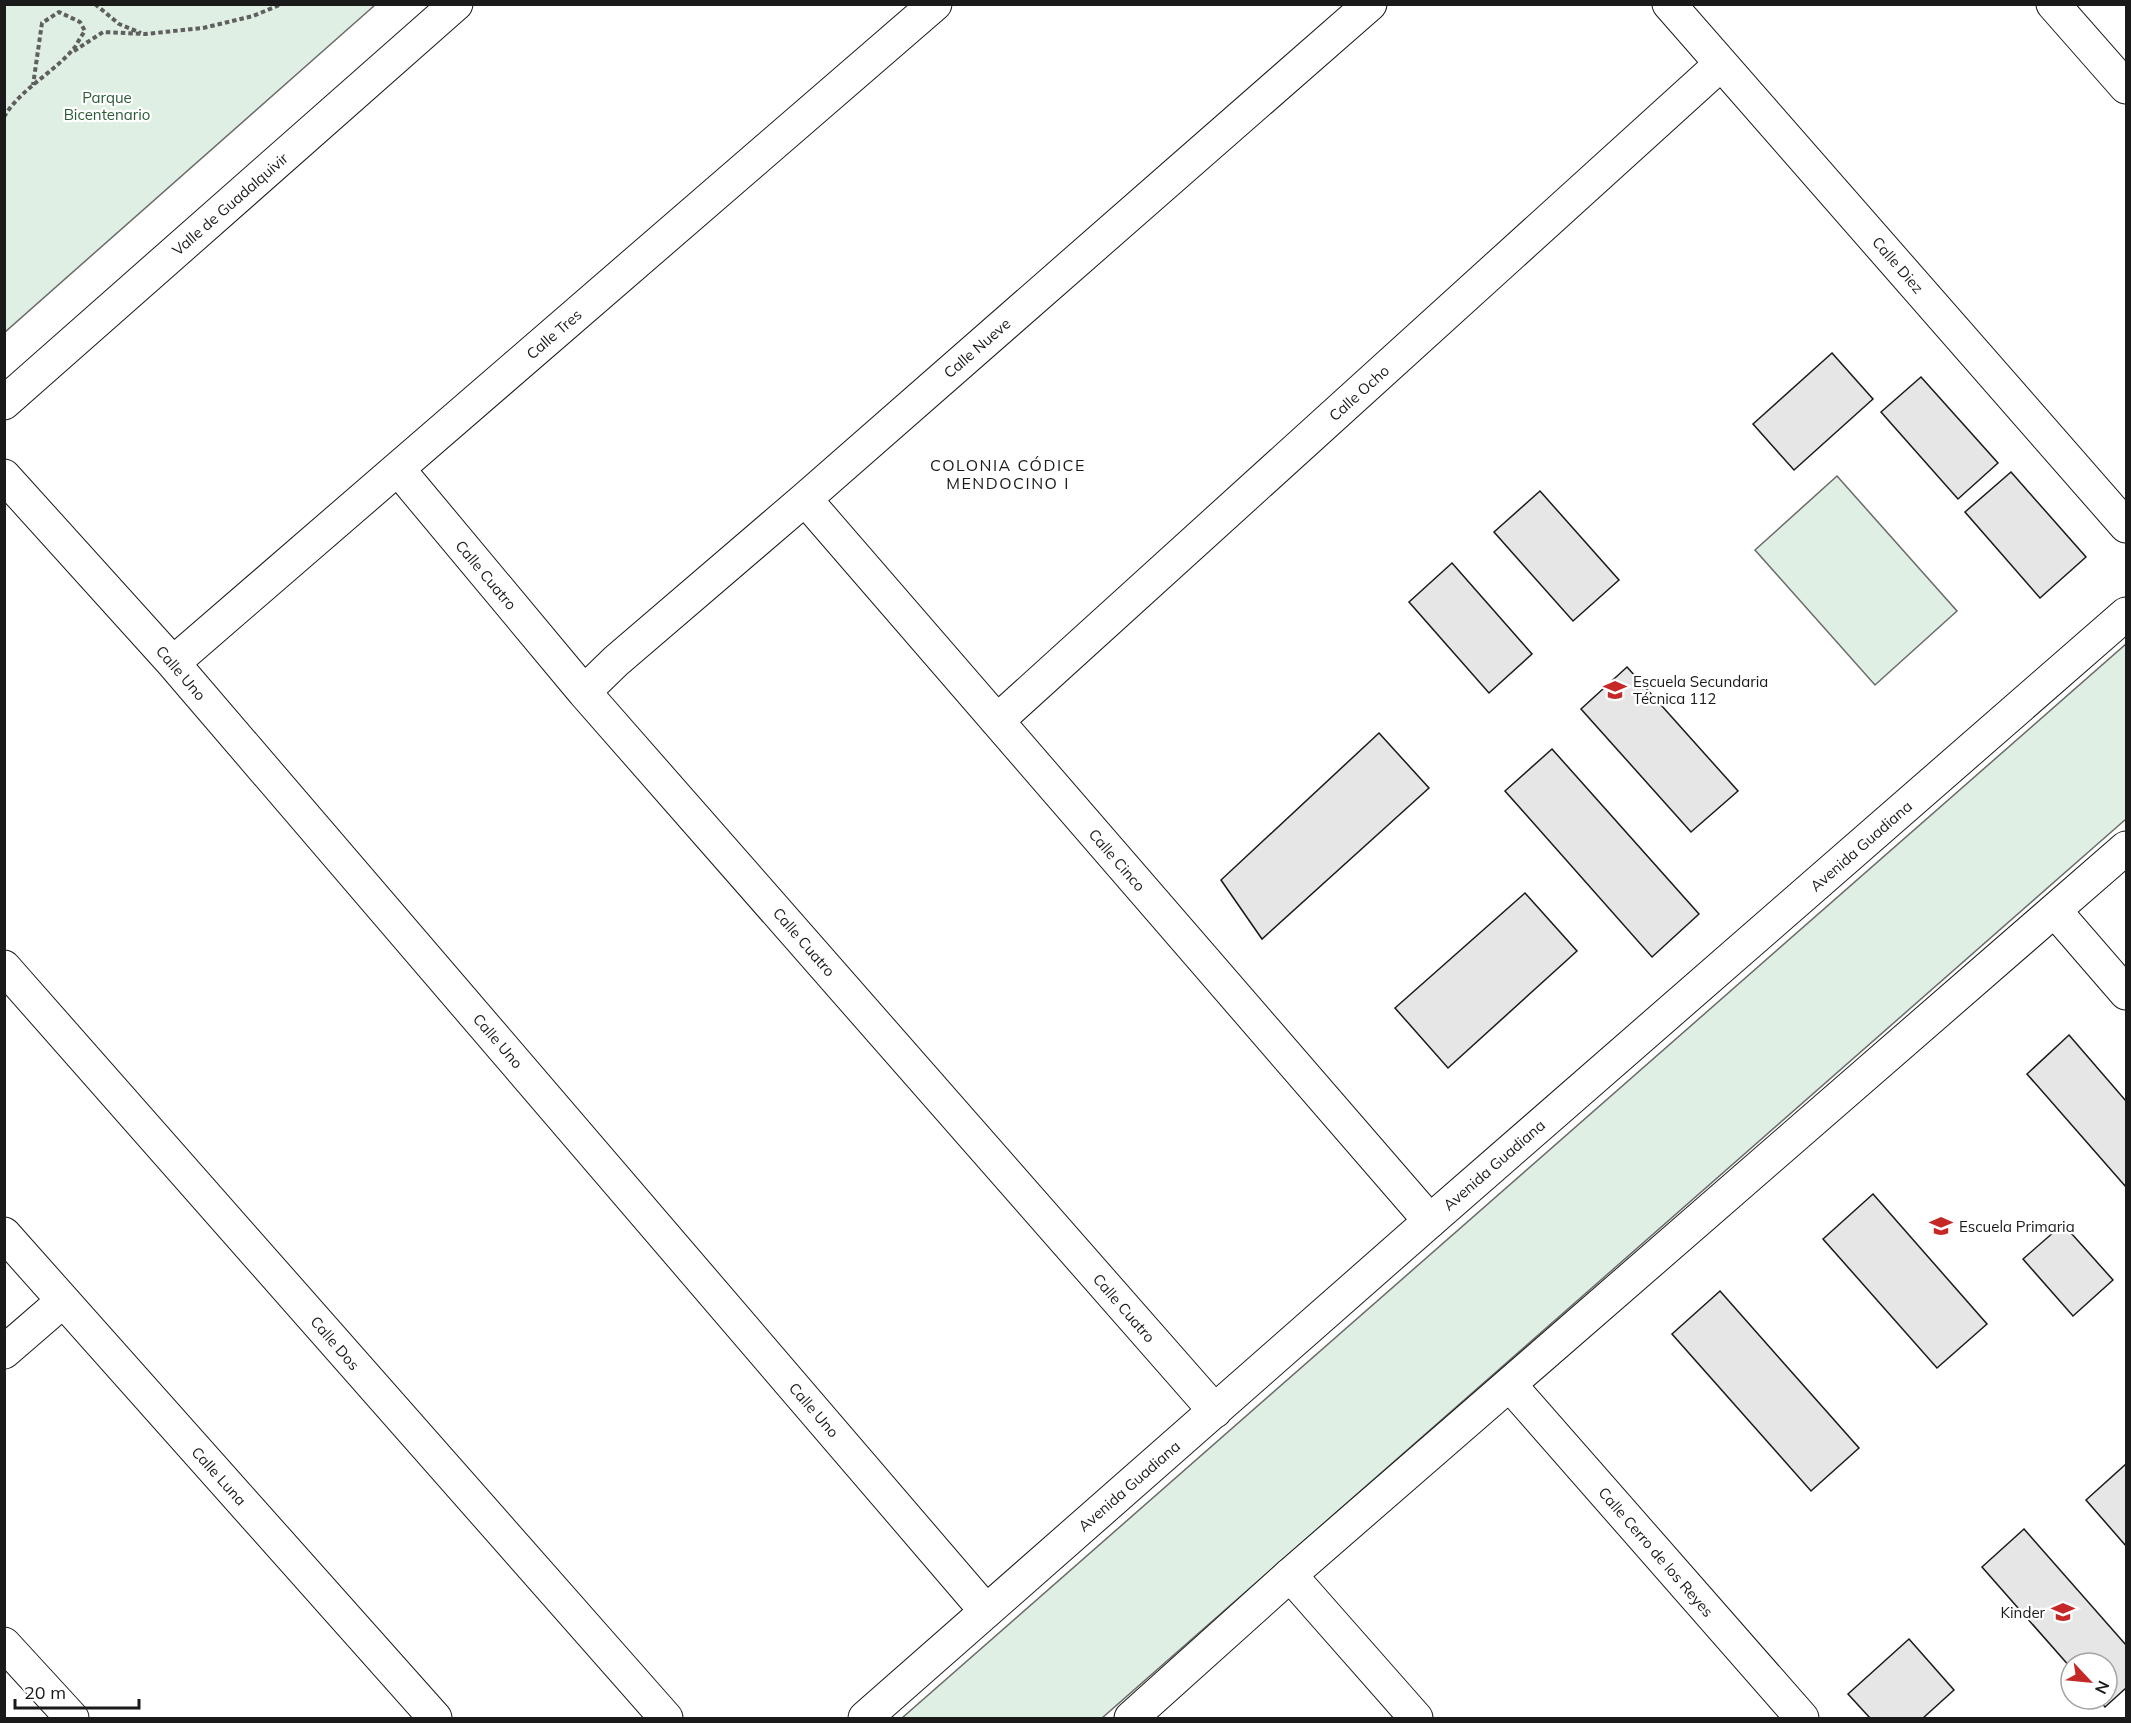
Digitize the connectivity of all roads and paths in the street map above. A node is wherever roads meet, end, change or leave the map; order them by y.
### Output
1 (95, 4) edge
2 (282, 4) edge
3 (456, 4) edge
4 (935, 4) edge
5 (1370, 4) edge
6 (1669, 4) edge
7 (2053, 4) edge
8 (145, 34) junction
9 (65, 56) junction
10 (1721, 64) junction
11 (33, 85) junction
12 (2127, 87) edge
13 (4, 117) edge
14 (4, 403) edge
15 (398, 469) junction
16 (4, 476) edge
17 (805, 499) junction
18 (2127, 526) edge
19 (2127, 614) edge
20 (173, 663) junction
21 (584, 692) junction
22 (997, 721) junction
23 (2127, 848) edge
24 (2055, 911) junction
25 (4, 967) edge
26 (2127, 993) edge
27 (1430, 1221) junction
28 (4, 1234) edge
29 (63, 1301) junction
30 (4, 1352) edge
31 (1509, 1385) junction
32 (1215, 1411) junction
33 (1290, 1575) junction
34 (986, 1611) junction
35 (4, 1644) edge
36 (72, 1719) edge
37 (435, 1719) edge
38 (666, 1719) edge
39 (865, 1719) edge
40 (1131, 1719) edge
41 (1416, 1719) edge
42 (1802, 1719) edge

1 - 8 path
2 - 8 path
3 - 14 street, Valle de Guadalquivir
4 - 15 street, Calle Tres
5 - 17 street, Calle Nueve
6 - 10 street, Calle Diez
7 - 12 street
8 - 9 path
9 - 11 path
9 - 11 path
10 - 18 street, Calle Diez
10 - 22 street, Calle Ocho
11 - 13 path
15 - 20 street, Calle Tres
15 - 21 street, Calle Cuatro
16 - 20 street, Calle Uno
17 - 21 street, Calle Nueve
17 - 22 street, Calle Cinco
19 - 27 street, Avenida Guadiana
20 - 34 street, Calle Uno
21 - 32 street, Calle Cuatro
22 - 27 street, Calle Cinco
23 - 24 street
24 - 26 street
24 - 31 street
25 - 38 street, Calle Dos
27 - 32 street, Avenida Guadiana
28 - 29 street, Calle Luna
29 - 30 street
29 - 37 street, Calle Luna
31 - 33 street
31 - 42 street, Calle Cerro de los Reyes
32 - 34 street, Avenida Guadiana
33 - 40 street
33 - 41 street
34 - 39 street, Avenida Guadiana
35 - 36 street

